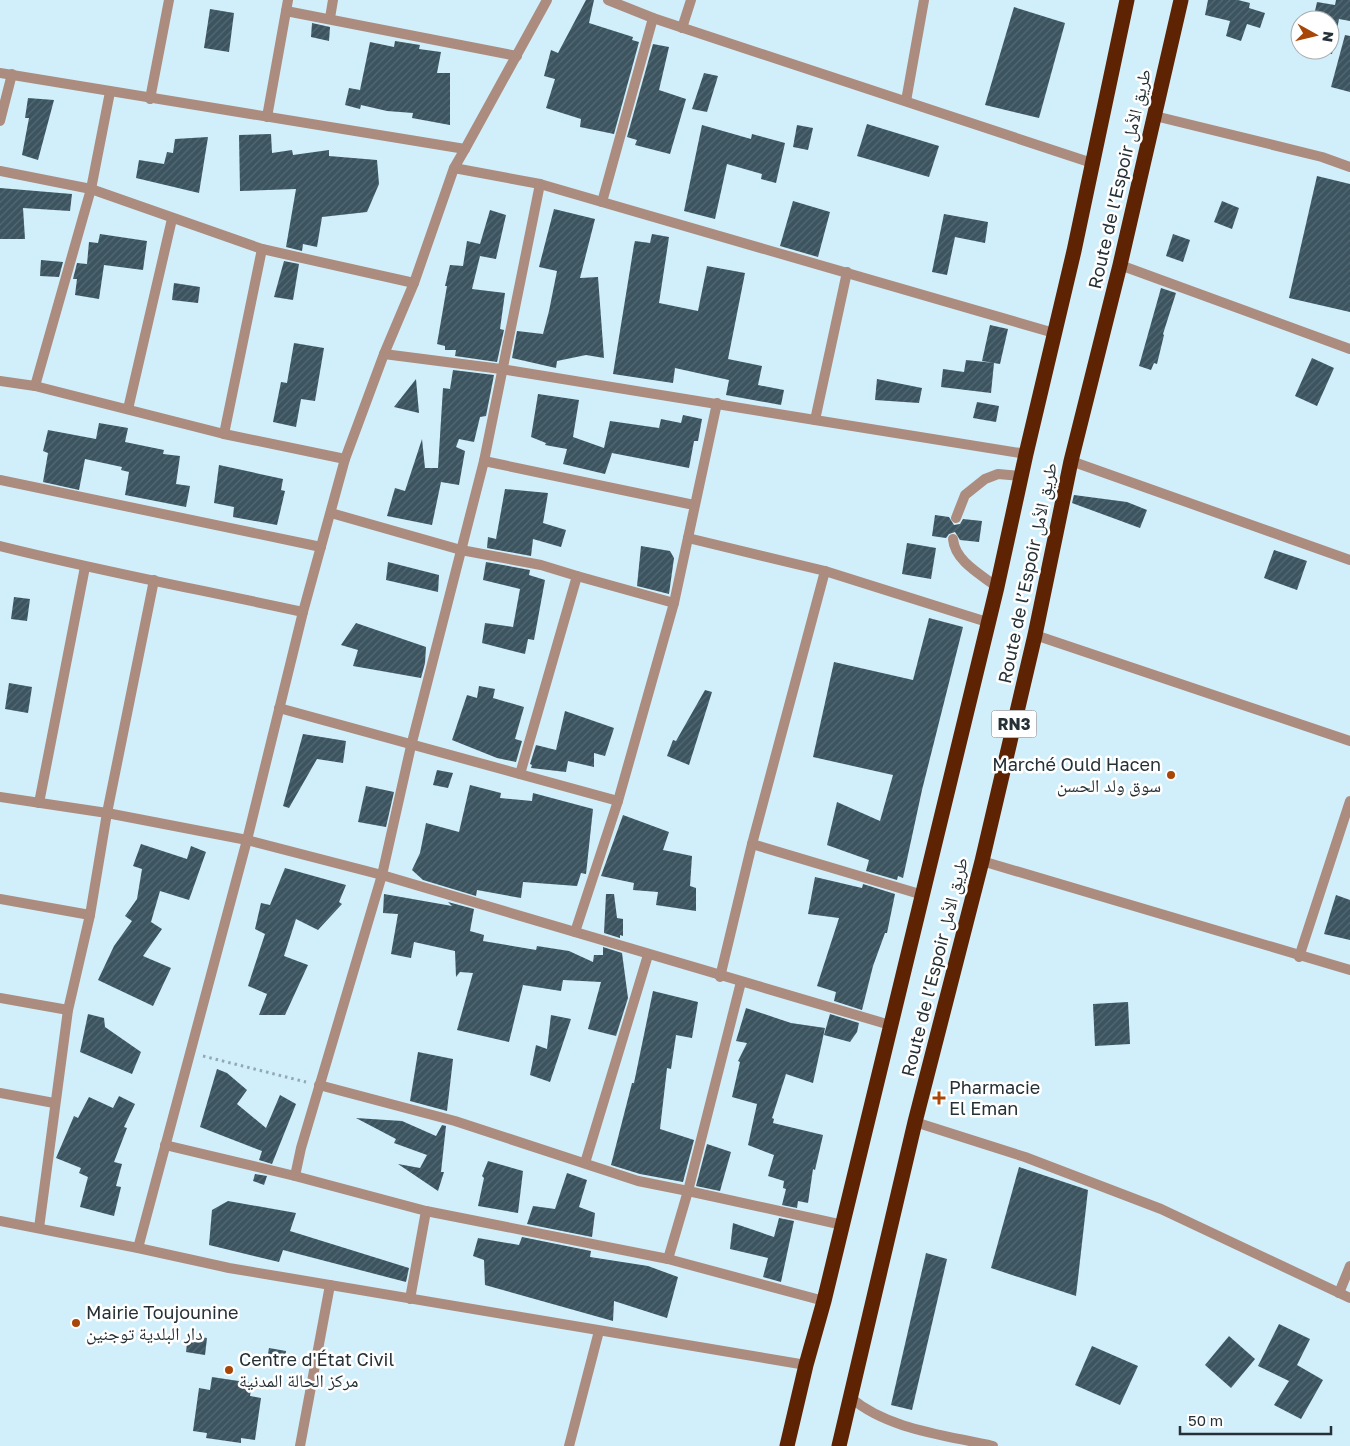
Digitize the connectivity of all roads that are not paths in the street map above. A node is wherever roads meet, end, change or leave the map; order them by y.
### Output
1 (169, 0) edge
2 (288, 0) edge
3 (333, 0) edge
4 (547, 0) edge
5 (608, 0) edge
6 (691, 0) edge
7 (924, 0) edge
8 (1127, 0) edge
9 (1181, 0) edge
10 (286, 11) junction
11 (330, 18) junction
12 (653, 18) junction
13 (682, 28) junction
14 (517, 56) junction
15 (0, 73) edge
16 (12, 74) junction
17 (110, 92) junction
18 (150, 99) junction
19 (906, 101) junction
20 (1155, 116) junction
21 (267, 117) junction
22 (0, 121) edge
23 (465, 150) junction
24 (1092, 163) junction
25 (1350, 167) edge
26 (454, 168) junction
27 (0, 171) edge
28 (540, 184) junction
29 (90, 189) junction
30 (602, 202) junction
31 (172, 219) junction
32 (262, 249) junction
33 (1120, 265) junction
34 (848, 272) junction
35 (414, 284) junction
36 (1054, 333) junction
37 (1350, 348) edge
38 (384, 354) junction
39 (501, 370) junction
40 (0, 381) edge
41 (35, 386) junction
42 (717, 403) junction
43 (128, 409) junction
44 (815, 420) junction
45 (224, 434) junction
46 (1026, 454) junction
47 (345, 460) junction
48 (484, 461) junction
49 (1071, 461) junction
50 (1021, 476) junction
51 (0, 480) edge
52 (694, 505) junction
53 (331, 513) junction
54 (956, 518) dead end
55 (688, 538) junction
56 (953, 539) dead end
57 (0, 546) edge
58 (321, 547) junction
59 (462, 550) junction
60 (1350, 560) edge
61 (85, 567) junction
62 (825, 571) junction
63 (577, 576) junction
64 (154, 580) junction
65 (997, 586) junction
66 (674, 603) junction
67 (303, 612) junction
68 (987, 622) junction
69 (1035, 635) junction
70 (279, 708) junction
71 (1350, 741) edge
72 (411, 746) junction
73 (520, 774) junction
74 (0, 797) edge
75 (618, 801) junction
76 (1350, 801) edge
77 (39, 803) junction
78 (107, 813) junction
79 (247, 840) junction
80 (752, 844) junction
81 (982, 861) junction
82 (382, 875) junction
83 (923, 895) junction
84 (0, 899) edge
85 (90, 915) junction
86 (575, 932) junction
87 (648, 955) junction
88 (1299, 957) junction
89 (1350, 970) edge
90 (720, 976) junction
91 (741, 982) junction
92 (0, 998) edge
93 (68, 1010) junction
94 (890, 1025) junction
95 (319, 1085) junction
96 (0, 1092) edge
97 (54, 1103) junction
98 (915, 1122) junction
99 (165, 1145) junction
100 (585, 1163) junction
101 (295, 1176) junction
102 (688, 1191) junction
103 (426, 1211) junction
104 (0, 1221) edge
105 (843, 1225) junction
106 (39, 1228) junction
107 (138, 1248) junction
108 (668, 1258) junction
109 (1350, 1266) edge
110 (330, 1285) junction
111 (1339, 1293) junction
112 (1350, 1298) edge
113 (410, 1299) junction
114 (824, 1301) junction
115 (599, 1330) junction
116 (806, 1365) junction
117 (851, 1398) junction
118 (300, 1446) edge
119 (569, 1446) edge
120 (787, 1446) edge
121 (839, 1446) edge
122 (993, 1446) edge

1 - 18 street
2 - 10 street
3 - 11 street
4 - 14 street
5 - 12 street
6 - 13 street
7 - 19 street
8 - 24 highway, Route de l’Espoir طريق الأمل / RN3
9 - 20 highway, Route de l’Espoir طريق الأمل / RN3
10 - 11 street
10 - 21 street
11 - 14 street
12 - 13 street
12 - 30 street
13 - 19 street
14 - 23 street
15 - 16 street
16 - 17 street
16 - 22 street
17 - 18 street
17 - 29 street
18 - 21 street
19 - 24 street
20 - 25 street
20 - 33 highway, Route de l’Espoir طريق الأمل / RN3
21 - 23 street
23 - 26 street
24 - 36 highway, Route de l’Espoir طريق الأمل / RN3
26 - 28 street
26 - 35 street
27 - 29 street
28 - 30 street
28 - 39 street
29 - 31 street
29 - 41 street
30 - 34 street
31 - 32 street
31 - 43 street
32 - 35 street
32 - 45 street
33 - 37 street
33 - 49 highway, Route de l’Espoir طريق الأمل / RN3
34 - 36 street
34 - 44 street
35 - 38 street
36 - 46 highway, Route de l’Espoir طريق الأمل / RN3
38 - 39 street
38 - 47 street
39 - 42 street
39 - 48 street
40 - 41 street
41 - 43 street
42 - 44 street
42 - 52 street
43 - 45 street
44 - 46 street
45 - 47 street
46 - 50 highway, Route de l’Espoir طريق الأمل / RN3
47 - 53 street
48 - 52 street
48 - 59 street
49 - 60 street
49 - 69 highway, Route de l’Espoir طريق الأمل / RN3
50 - 54 street
50 - 65 highway, Route de l’Espoir طريق الأمل / RN3
51 - 58 street
52 - 55 street
53 - 58 street
53 - 59 street
55 - 62 street
55 - 66 street
56 - 65 street
57 - 61 street
58 - 67 street
59 - 63 street
59 - 72 street
61 - 64 street
61 - 77 street
62 - 68 street
62 - 80 street
63 - 66 street
63 - 73 street
64 - 67 street
64 - 78 street
65 - 68 highway, Route de l’Espoir طريق الأمل / RN3
66 - 75 street
67 - 70 street
68 - 83 highway, Route de l’Espoir طريق الأمل / RN3
69 - 71 street
69 - 81 highway, Route de l’Espoir طريق الأمل / RN3
70 - 72 street
70 - 79 street
72 - 73 street
72 - 82 street
73 - 75 street
74 - 77 street
75 - 86 street
76 - 88 street
77 - 78 street
78 - 79 street
78 - 85 street
79 - 82 street
79 - 99 street
80 - 83 street
80 - 90 street
81 - 88 street
81 - 98 highway, Route de l’Espoir طريق الأمل / RN3
82 - 86 street
82 - 95 street
83 - 94 highway, Route de l’Espoir طريق الأمل / RN3
84 - 85 street
85 - 93 street
86 - 87 street
87 - 90 street
87 - 100 street
88 - 89 street
90 - 91 street
91 - 94 street
91 - 102 street
92 - 93 street
93 - 97 street
94 - 105 highway, Route de l’Espoir طريق الأمل / RN3
95 - 100 street
95 - 101 street
96 - 97 street
97 - 106 street
98 - 111 street
98 - 117 highway, Route de l’Espoir طريق الأمل / RN3
99 - 101 street
99 - 107 street
100 - 102 street
101 - 103 street
102 - 105 street
102 - 108 street
103 - 108 street
103 - 113 street
104 - 106 street
105 - 114 highway, Route de l’Espoir طريق الأمل / RN3
106 - 107 street
107 - 110 street
108 - 114 street
109 - 111 street
110 - 113 street
110 - 118 street
111 - 112 street
113 - 115 street
114 - 116 highway, Route de l’Espoir طريق الأمل / RN3
115 - 116 street
115 - 119 street
116 - 120 highway, Route de l’Espoir طريق الأمل / RN3
117 - 121 highway, Route de l’Espoir طريق الأمل / RN3
117 - 122 street

